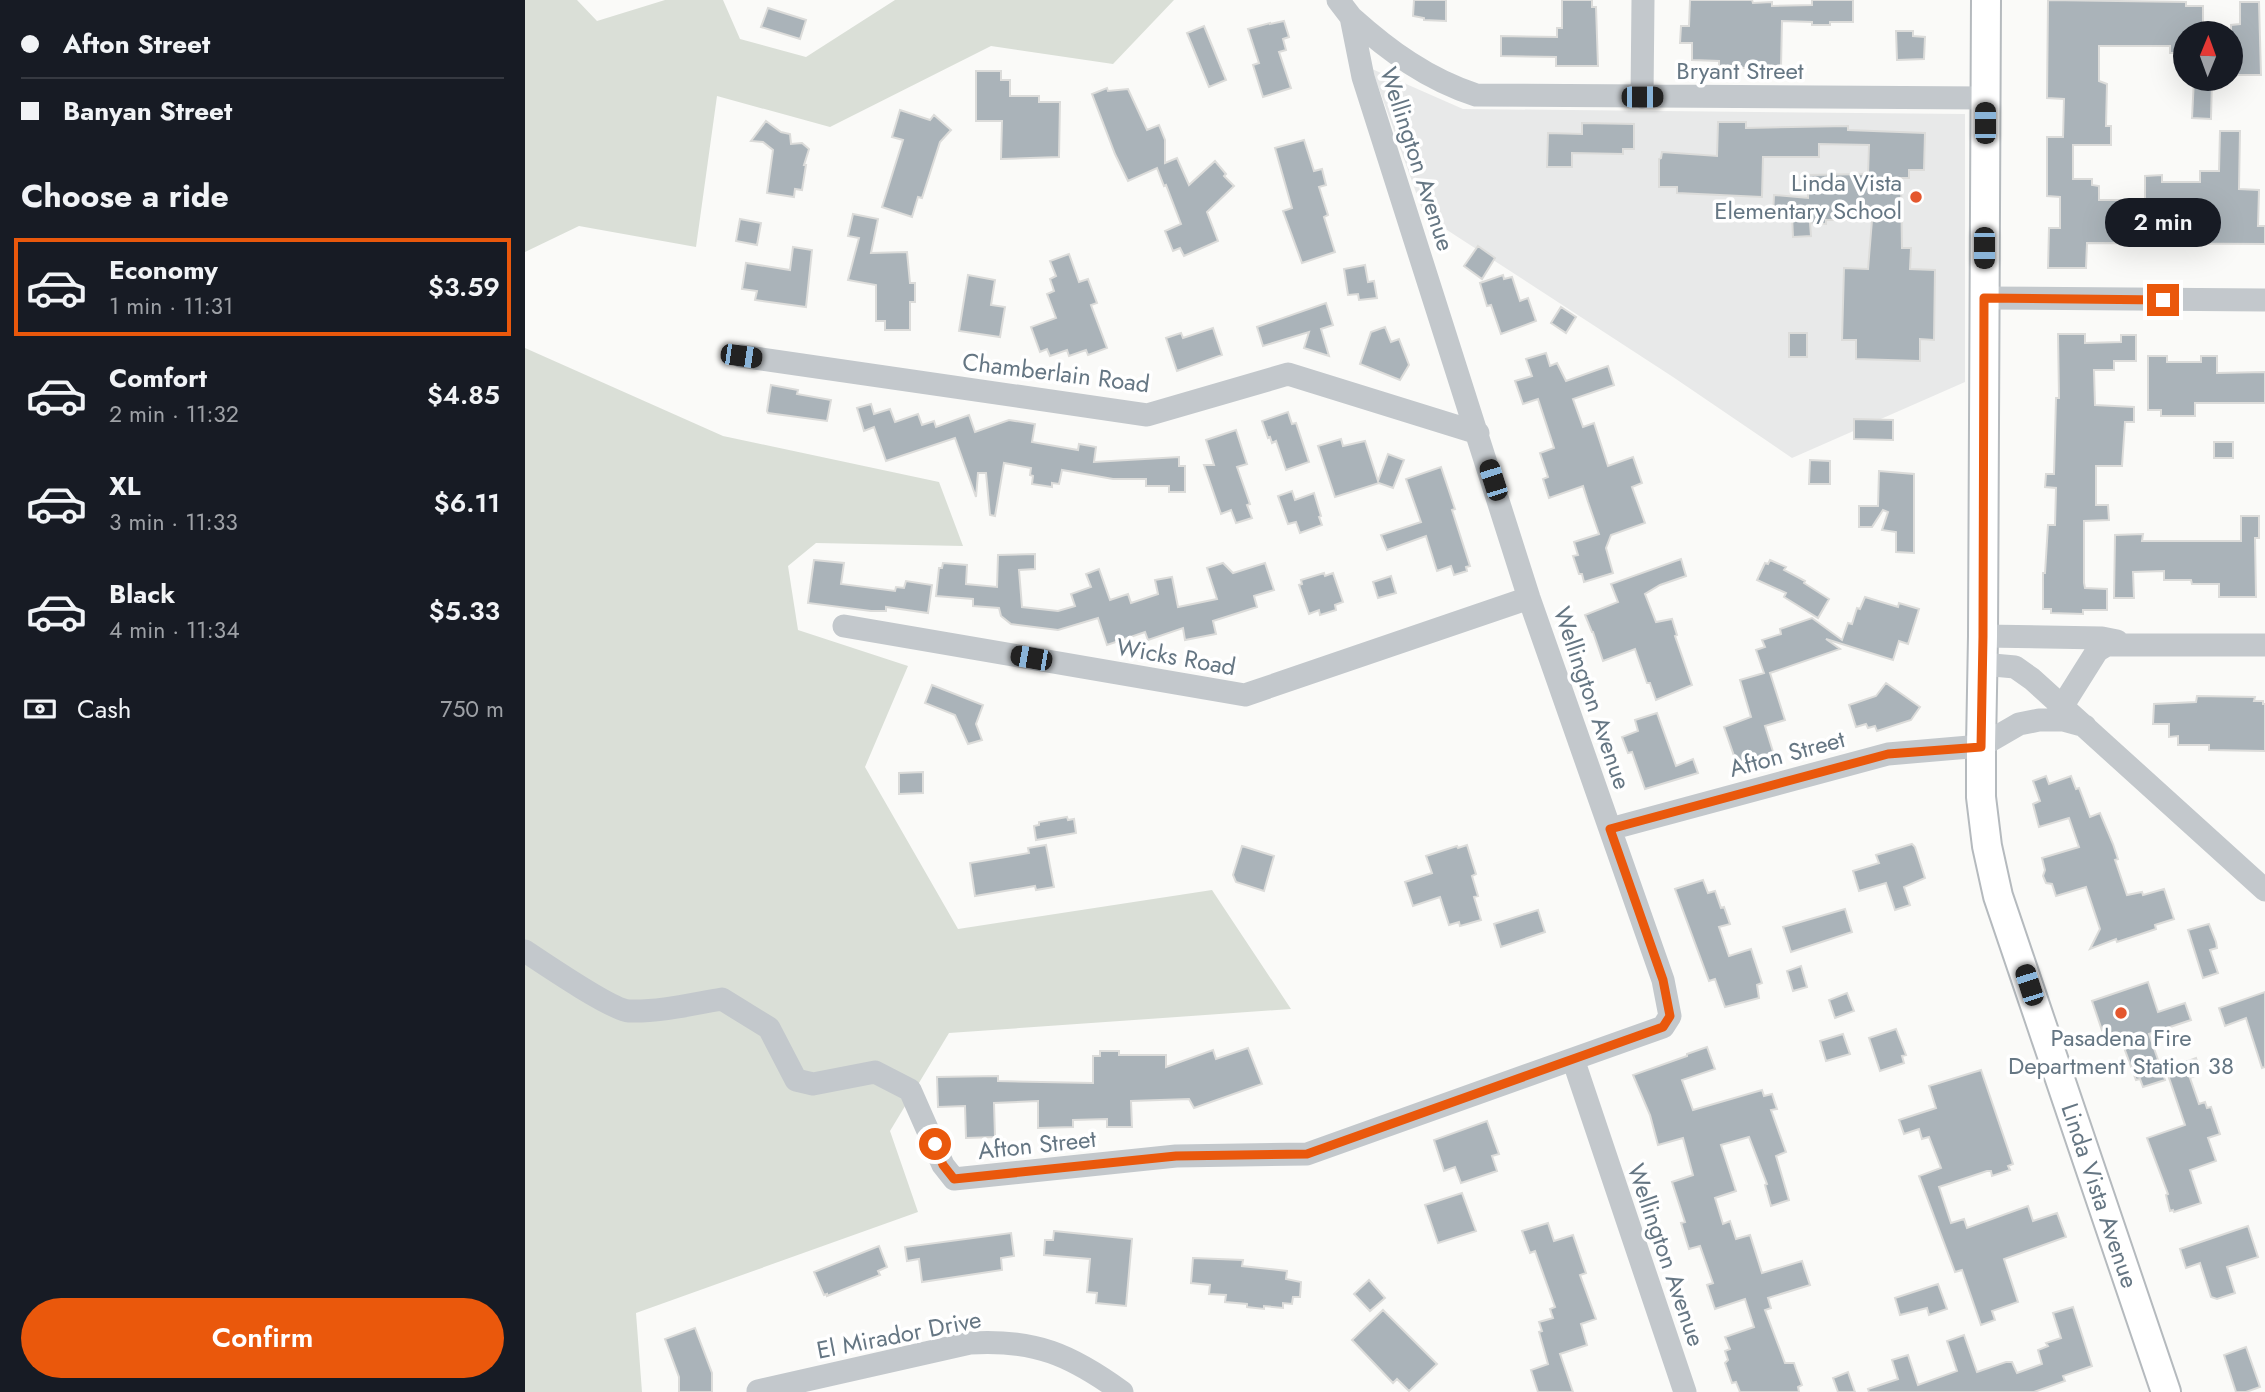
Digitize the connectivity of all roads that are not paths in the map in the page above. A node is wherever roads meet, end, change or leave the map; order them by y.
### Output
1 (1643, 0) edge
2 (1986, 0) edge
3 (1344, 9) edge
4 (1642, 97) junction
5 (1985, 98) junction
6 (1984, 298) junction
7 (2265, 300) edge
8 (741, 356) dead end
9 (1478, 433) junction
10 (1529, 598) junction
11 (844, 626) dead end
12 (1983, 636) junction
13 (2134, 644) junction
14 (2265, 645) edge
15 (1982, 664) junction
16 (2063, 705) junction
17 (2085, 726) junction
18 (1981, 747) junction
19 (1610, 829) junction
20 (2265, 890) edge
21 (525, 951) edge
22 (1573, 1059) junction
23 (758, 1391) edge
24 (1122, 1392) edge
25 (1685, 1392) edge
26 (2166, 1392) edge

1 - 4 street
2 - 5 main road, Linda Vista Avenue
3 - 4 street, Bryant Street
3 - 9 street, Wellington Avenue
4 - 5 street, Bryant Street
5 - 6 main road, Linda Vista Avenue
6 - 7 street
6 - 12 main road, Linda Vista Avenue
8 - 9 street, Chamberlain Road
9 - 10 street, Wellington Avenue
10 - 11 street, Wicks Road
10 - 19 street, Wellington Avenue
12 - 13 street
12 - 15 main road, Linda Vista Avenue
13 - 14 street
13 - 16 street
15 - 16 street
15 - 18 main road, Linda Vista Avenue
16 - 17 street
17 - 18 street
17 - 20 street
18 - 19 street, Afton Street
18 - 26 main road, Linda Vista Avenue
19 - 22 street, Wellington Avenue
21 - 22 street, Afton Street
22 - 25 street, Wellington Avenue
23 - 24 street, El Mirador Drive

